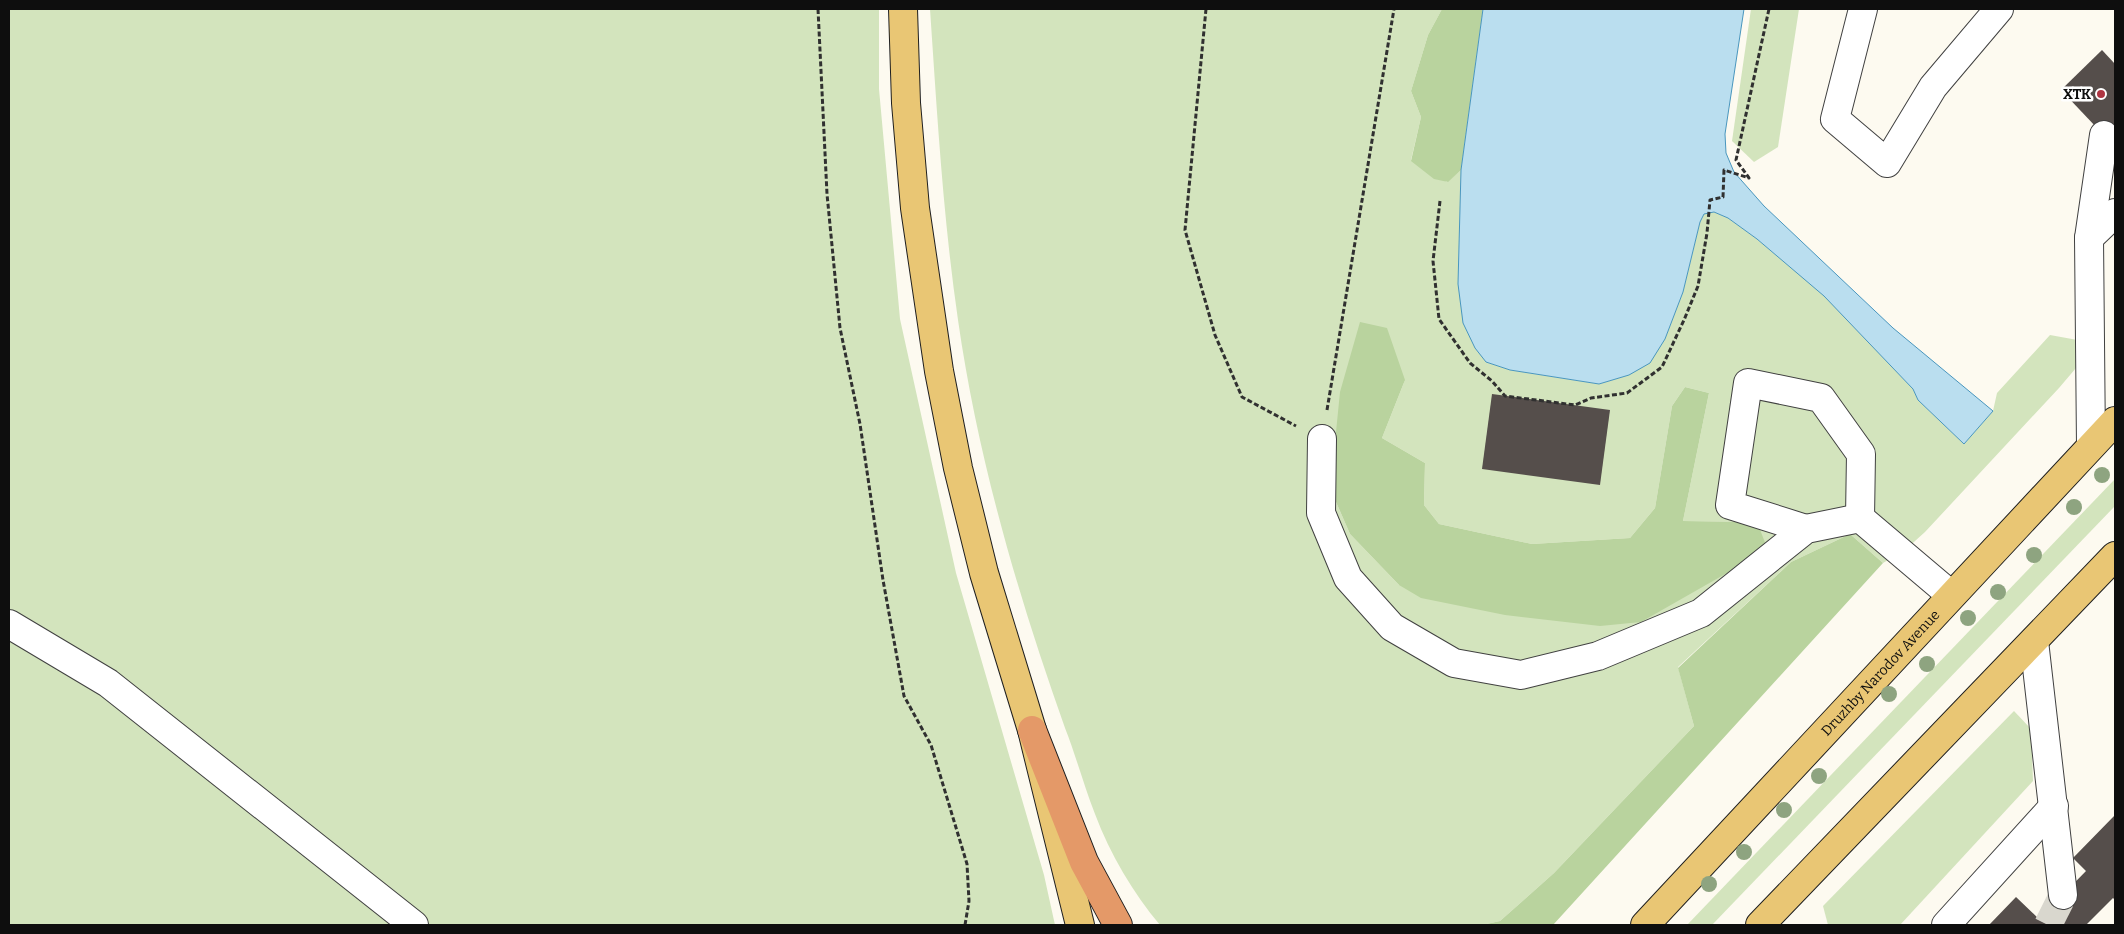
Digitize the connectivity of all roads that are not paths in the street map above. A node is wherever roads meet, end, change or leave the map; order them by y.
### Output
1 (903, 9) edge
2 (1864, 9) edge
3 (1999, 9) edge
4 (2104, 135) dead end
5 (2115, 213) edge
6 (2089, 238) junction
7 (2115, 421) edge
8 (1322, 439) road end
9 (2091, 446) junction
10 (1860, 518) junction
11 (1806, 529) junction
12 (2115, 556) edge
13 (1951, 595) junction
14 (9, 624) edge
15 (2034, 641) junction
16 (1032, 730) junction
17 (2054, 806) junction
18 (2063, 895) tunnel mouth
19 (414, 925) edge
20 (1080, 925) edge
21 (1118, 925) edge
22 (1645, 925) edge
23 (1760, 925) edge
24 (1946, 925) edge

1 - 16 main road
2 - 3 street
4 - 6 street
5 - 6 street
6 - 9 street
7 - 9 main road, Druzhby Narodov Avenue
8 - 11 street
9 - 13 main road, Druzhby Narodov Avenue
10 - 11 street
10 - 11 street
10 - 13 street
12 - 15 main road
13 - 22 main road, Druzhby Narodov Avenue
14 - 19 street
15 - 17 street
15 - 23 main road
16 - 20 main road
16 - 21 highway
17 - 18 street
17 - 24 street

